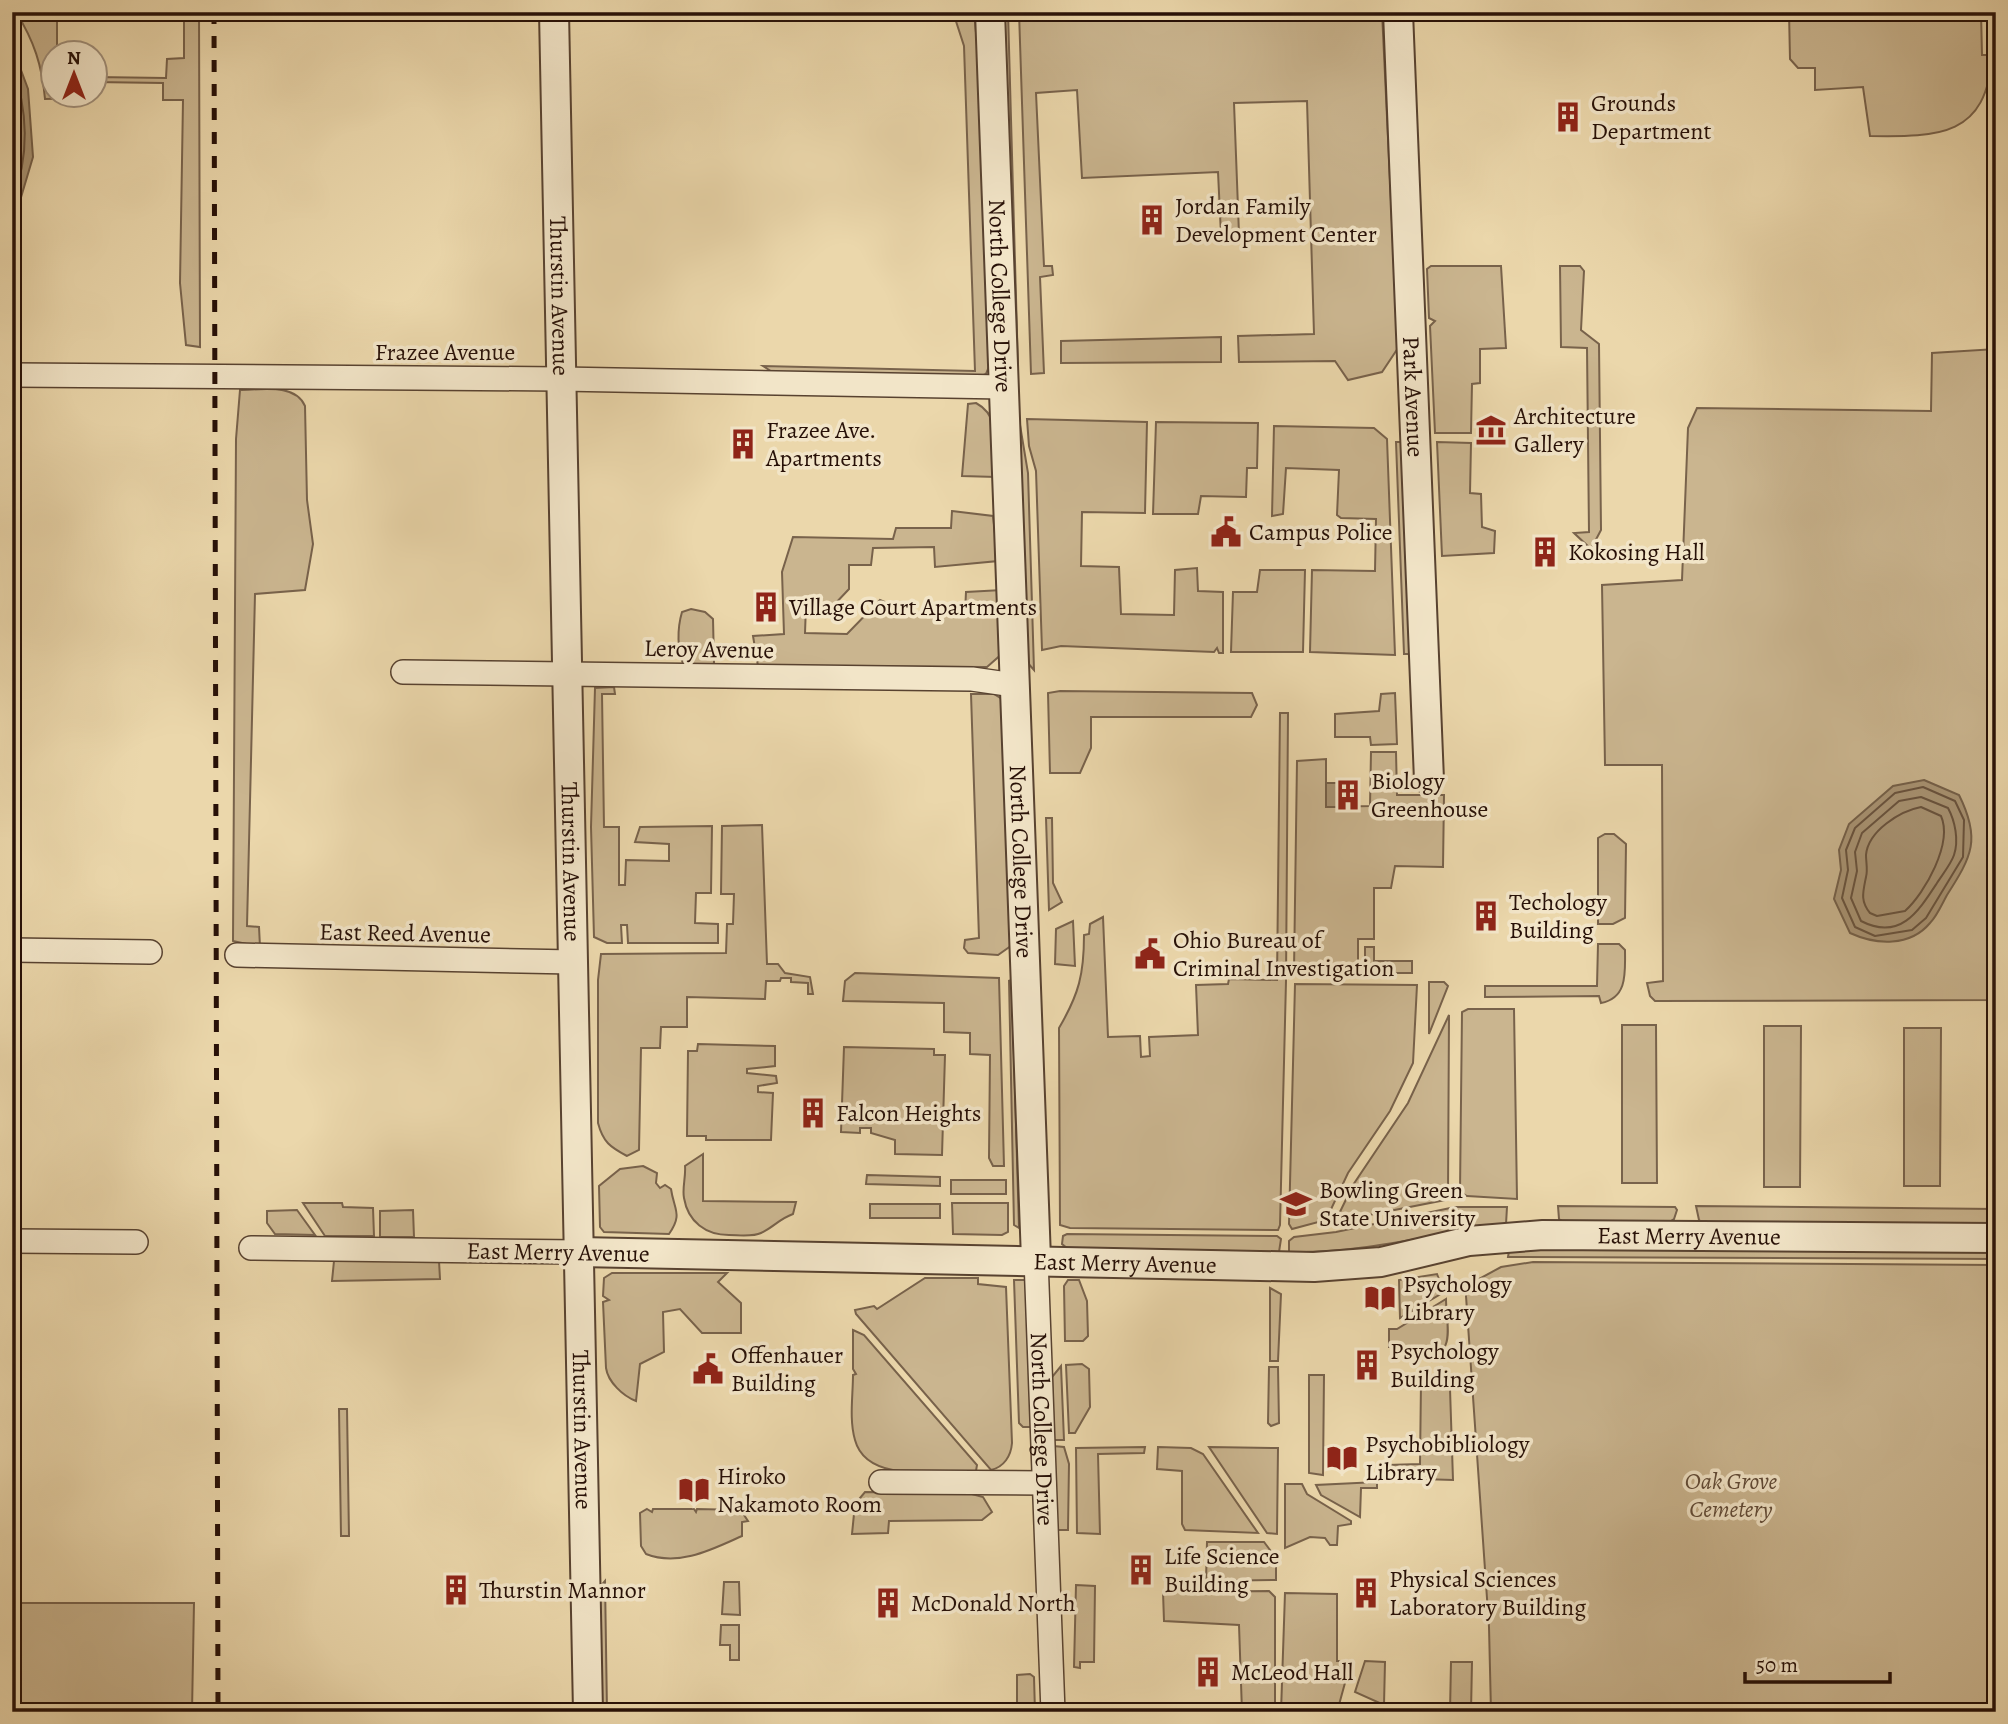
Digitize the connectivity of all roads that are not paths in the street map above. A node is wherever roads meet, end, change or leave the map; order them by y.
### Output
1 (554, 12) edge
2 (990, 12) edge
3 (1398, 12) edge
4 (12, 374) edge
5 (561, 379) junction
6 (1004, 387) junction
7 (403, 672) dead end
8 (568, 674) junction
9 (1014, 685) junction
10 (1429, 780) dead end
11 (12, 950) edge
12 (150, 952) dead end
13 (237, 956) dead end
14 (573, 962) junction
15 (1996, 1238) edge
16 (12, 1241) edge
17 (136, 1242) dead end
18 (251, 1248) dead end
19 (579, 1252) junction
20 (1036, 1259) junction
21 (881, 1482) dead end
22 (1044, 1483) junction
23 (588, 1712) edge
24 (1053, 1712) edge

1 - 5 street, Thurstin Avenue
2 - 6 street, North College Drive
3 - 10 street, Park Avenue
4 - 5 street, Frazee Avenue
5 - 6 street, Frazee Avenue
5 - 8 street, Thurstin Avenue
6 - 9 street, North College Drive
7 - 8 street, Leroy Avenue
8 - 9 street, Leroy Avenue
8 - 14 street, Thurstin Avenue
9 - 20 street, North College Drive
11 - 12 street
13 - 14 street, East Reed Avenue
14 - 19 street, Thurstin Avenue
15 - 20 street, East Merry Avenue
16 - 17 street
18 - 19 street, East Merry Avenue
19 - 20 street, East Merry Avenue
19 - 23 street, Thurstin Avenue
20 - 22 street, North College Drive
21 - 22 street
22 - 24 street, North College Drive

